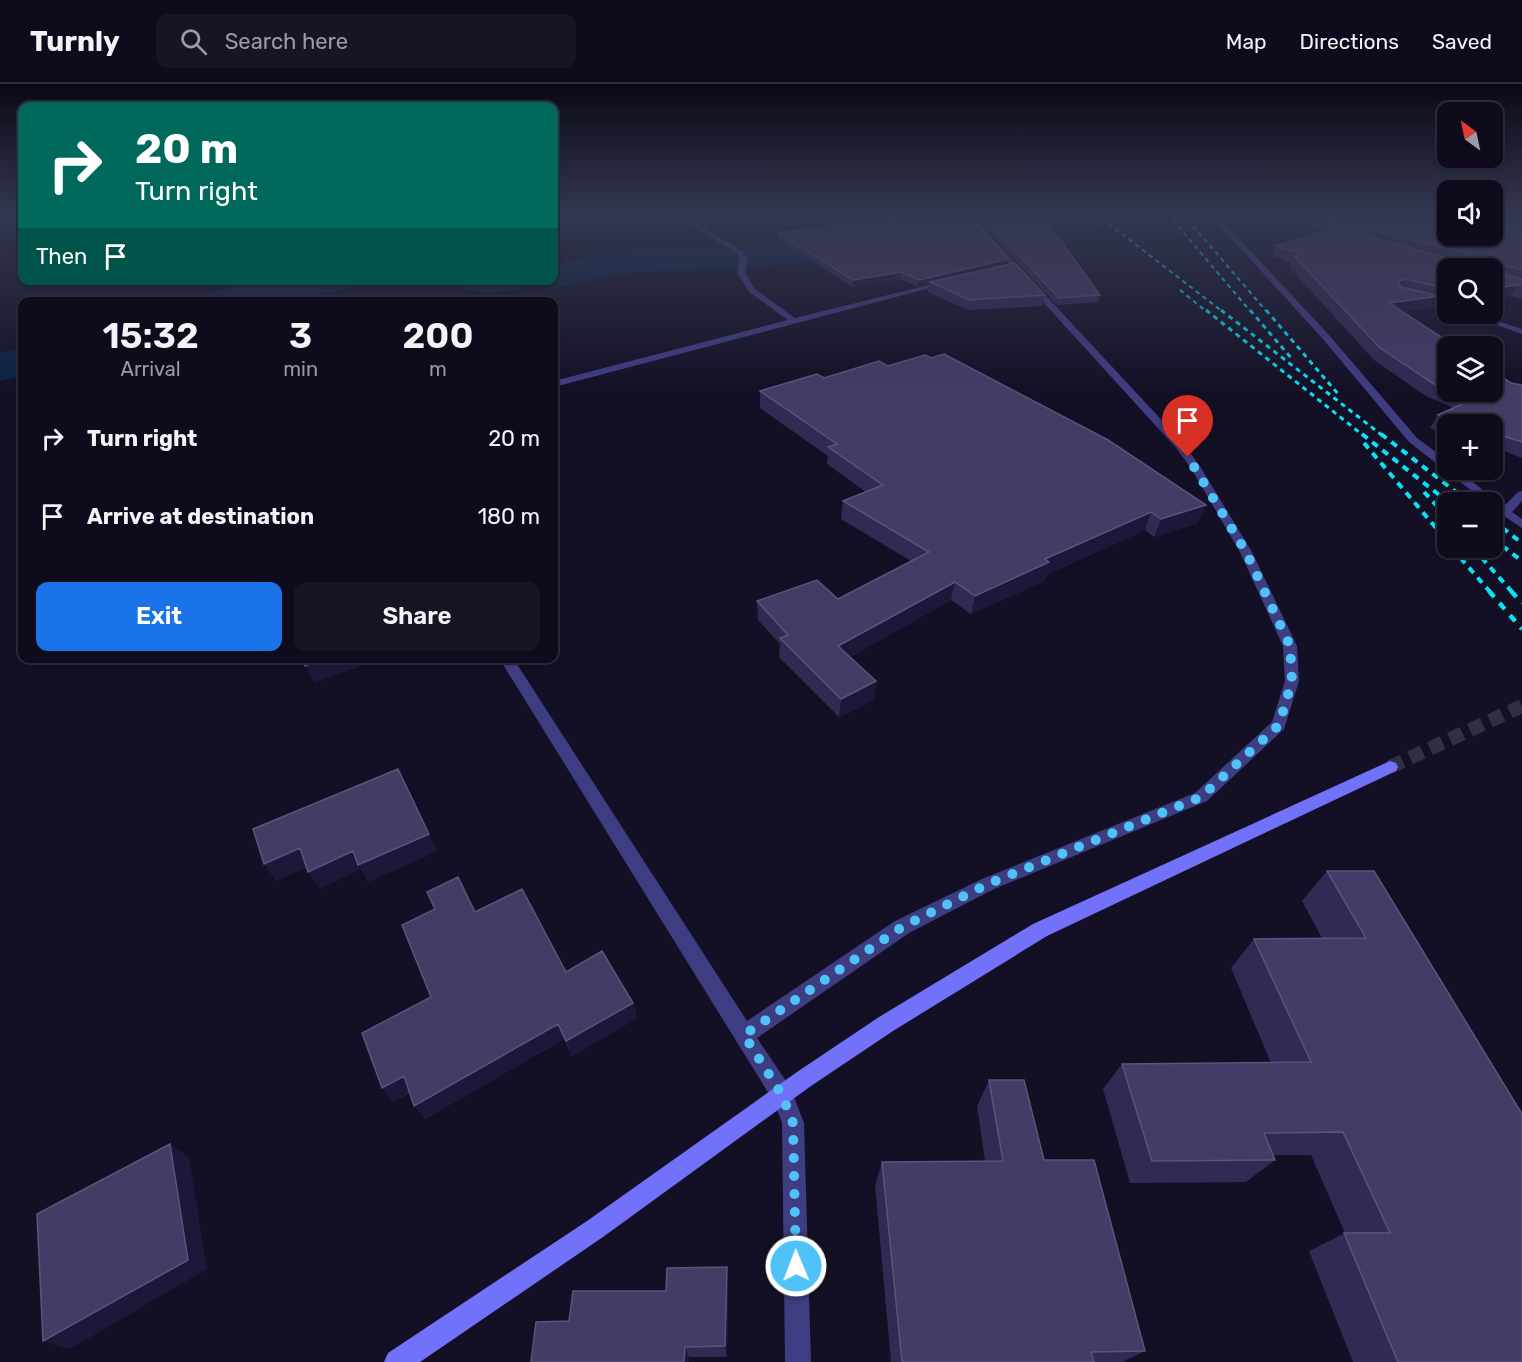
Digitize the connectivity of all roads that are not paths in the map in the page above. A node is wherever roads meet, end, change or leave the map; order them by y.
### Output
1 (741, 273) edge
2 (1020, 273) edge
3 (1266, 273) edge
4 (959, 280) edge
5 (1407, 296) edge
6 (1437, 303) edge
7 (795, 322) junction
8 (1500, 324) edge
9 (1522, 332) edge
10 (558, 383) edge
11 (1437, 459) edge
12 (1464, 480) edge
13 (1522, 494) edge
14 (1505, 512) junction
15 (1522, 525) edge
16 (509, 663) edge
17 (1390, 767) tunnel mouth
18 (744, 1035) junction
19 (782, 1095) junction
20 (397, 1362) edge
21 (798, 1362) edge

1 - 7 street
2 - 18 street
3 - 11 street
4 - 7 street
5 - 6 street
7 - 10 street
8 - 9 street
12 - 14 street
13 - 14 street
14 - 15 street
16 - 18 street
17 - 19 street
18 - 19 street
19 - 20 street
19 - 21 street

